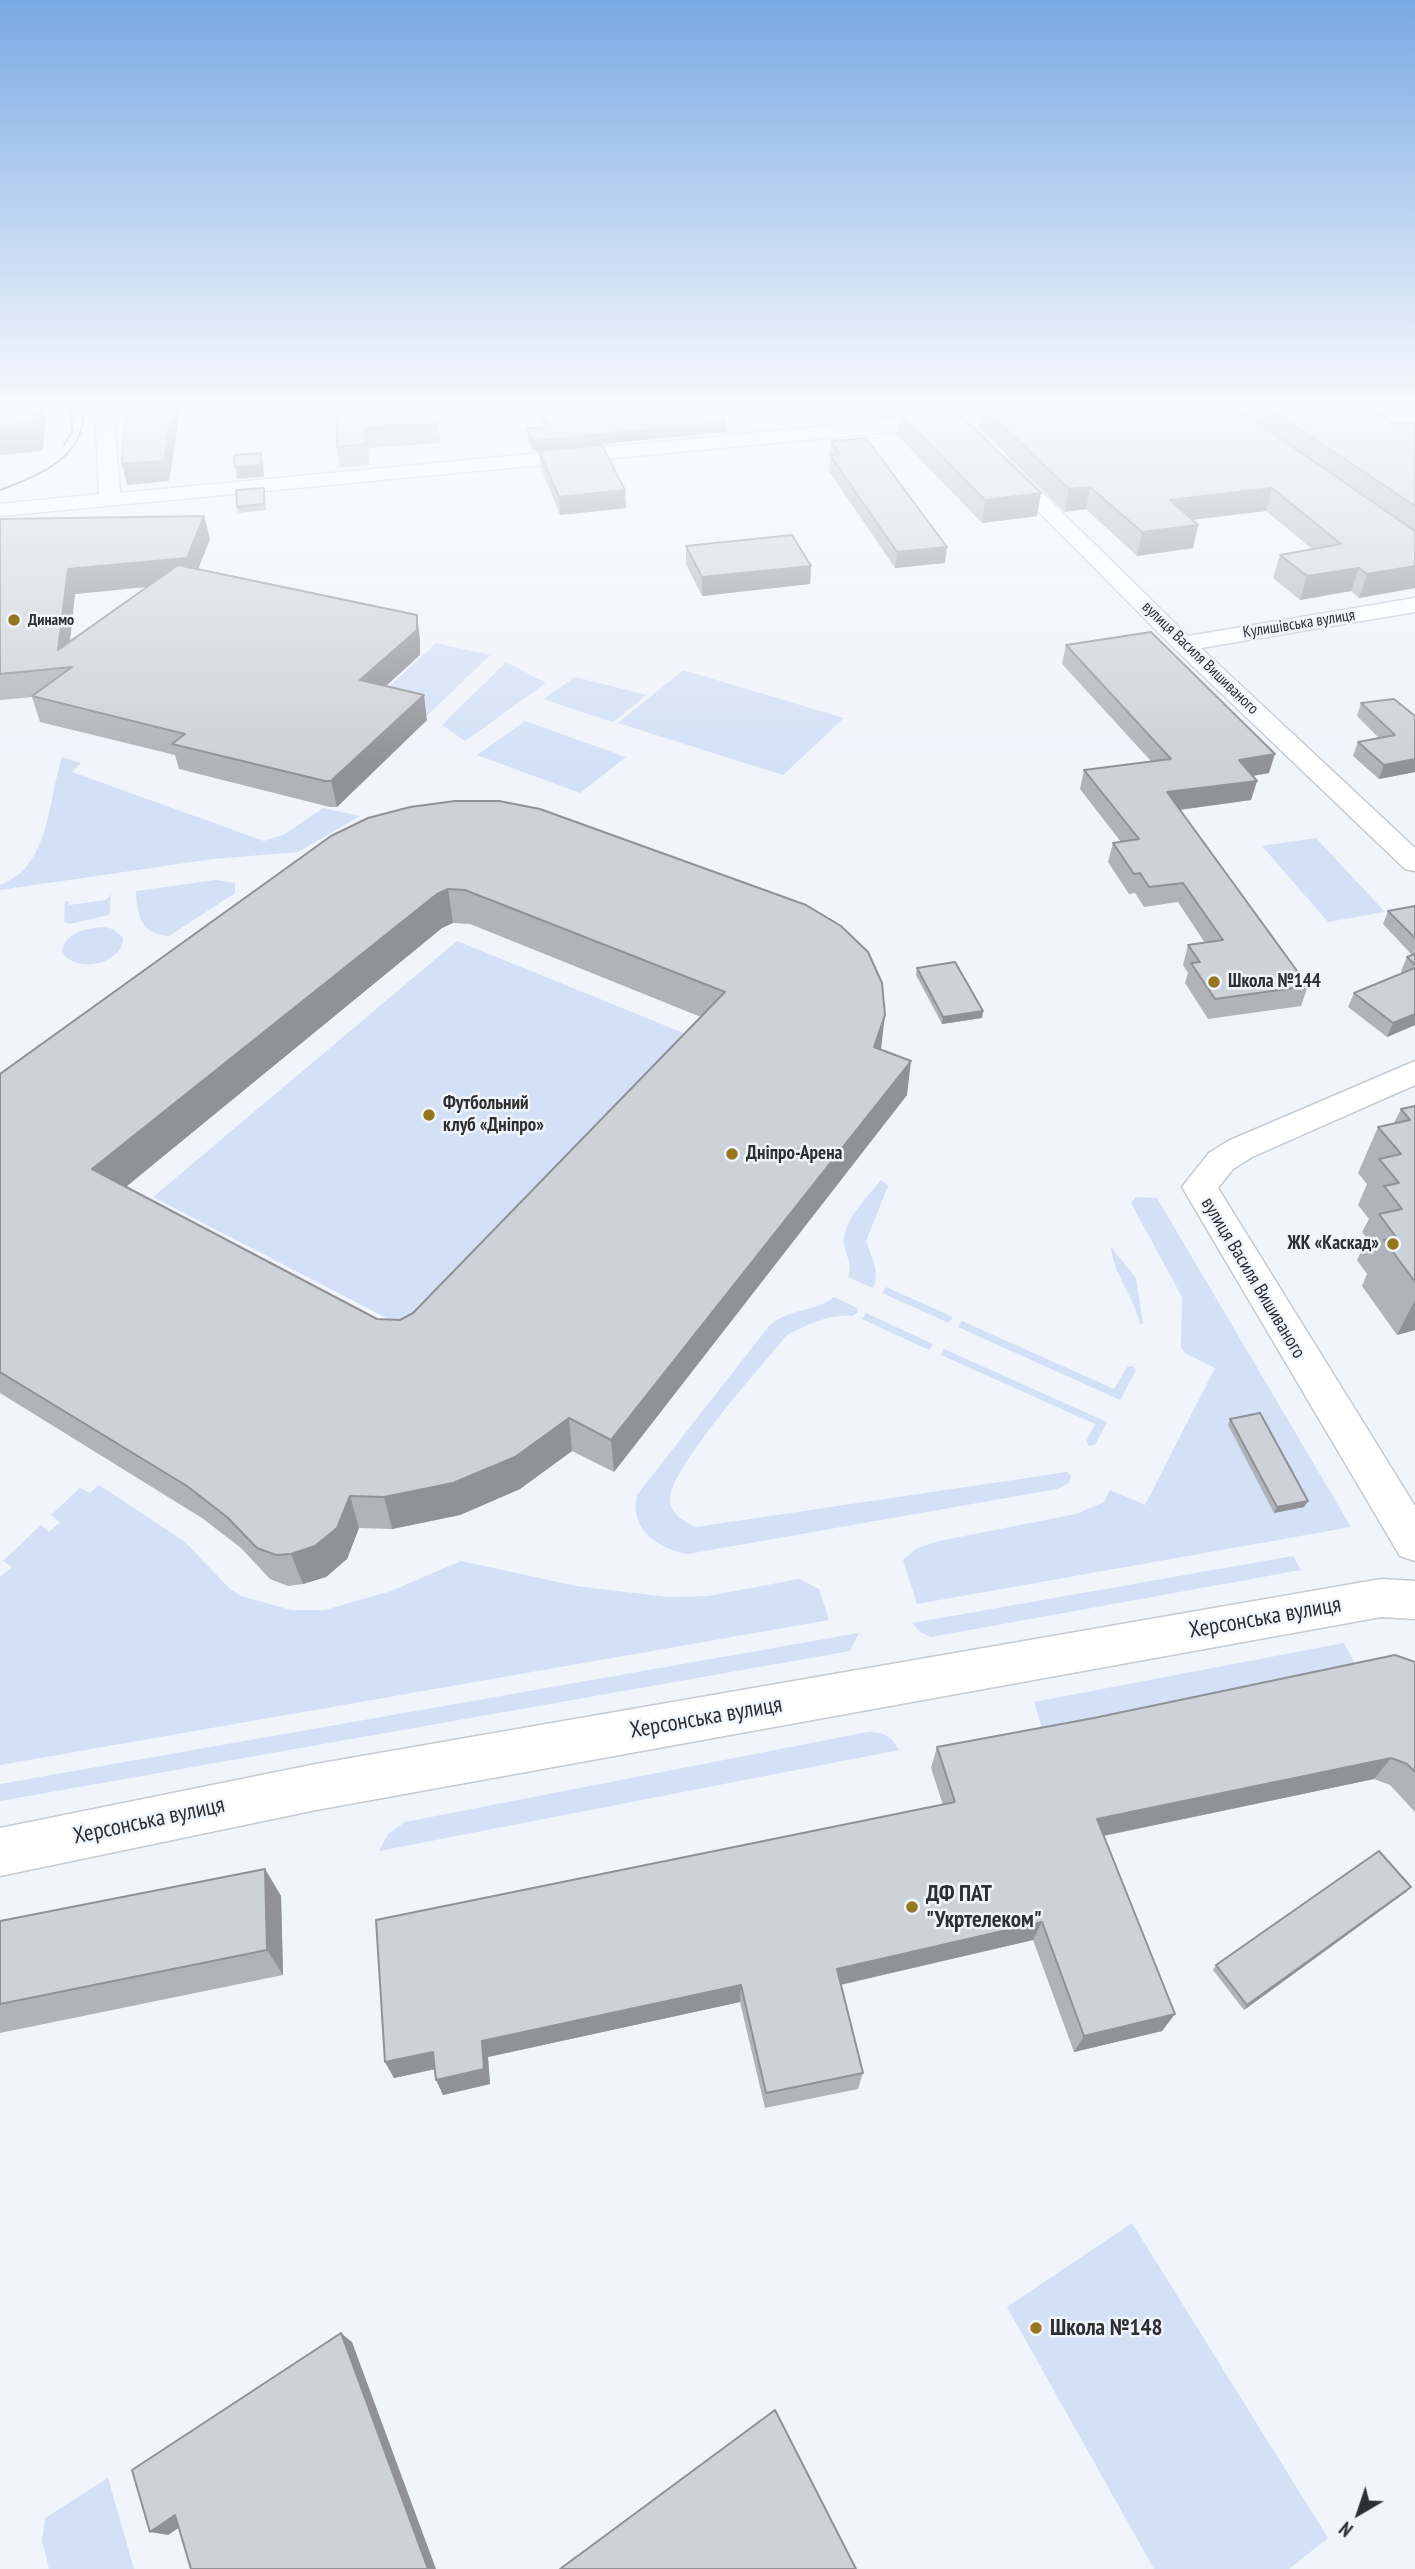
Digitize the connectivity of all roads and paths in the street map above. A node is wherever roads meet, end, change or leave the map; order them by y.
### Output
1 (1064, 526) edge
2 (1415, 605) edge
3 (1183, 644) junction
4 (1415, 863) edge
5 (1415, 1072) edge
6 (1415, 1543) edge
7 (1415, 1600) edge
8 (0, 1852) edge

1 - 3 street, вулиця Василя Вишиваного
2 - 3 street, Кулишівська вулиця
3 - 4 street, вулиця Василя Вишиваного
5 - 6 street, вулиця Василя Вишиваного
7 - 8 street, Херсонська вулиця

